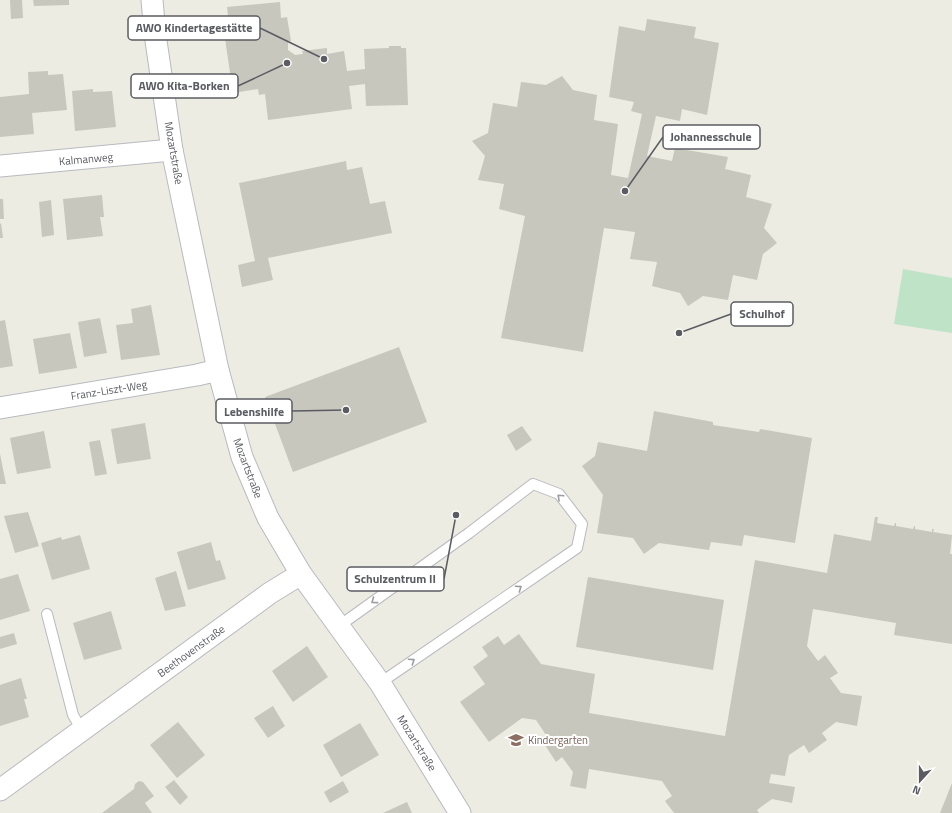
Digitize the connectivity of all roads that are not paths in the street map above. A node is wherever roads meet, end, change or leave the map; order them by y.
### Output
1 (152, 0) edge
2 (172, 150) junction
3 (0, 166) edge
4 (218, 370) junction
5 (0, 408) edge
6 (301, 574) junction
7 (47, 614) dead end
8 (339, 626) junction
9 (380, 683) junction
10 (82, 730) junction
11 (0, 790) edge
12 (460, 813) edge

1 - 2 street, Mozartstraße
2 - 3 street, Kalmanweg
2 - 4 street, Mozartstraße
4 - 5 street, Franz-Liszt-Weg
4 - 6 street, Mozartstraße
6 - 8 street, Mozartstraße
6 - 10 street, Beethovenstraße
7 - 10 lane
8 - 9 street, Mozartstraße
9 -> 8 lane
9 - 12 street, Mozartstraße
10 - 11 street, Beethovenstraße

